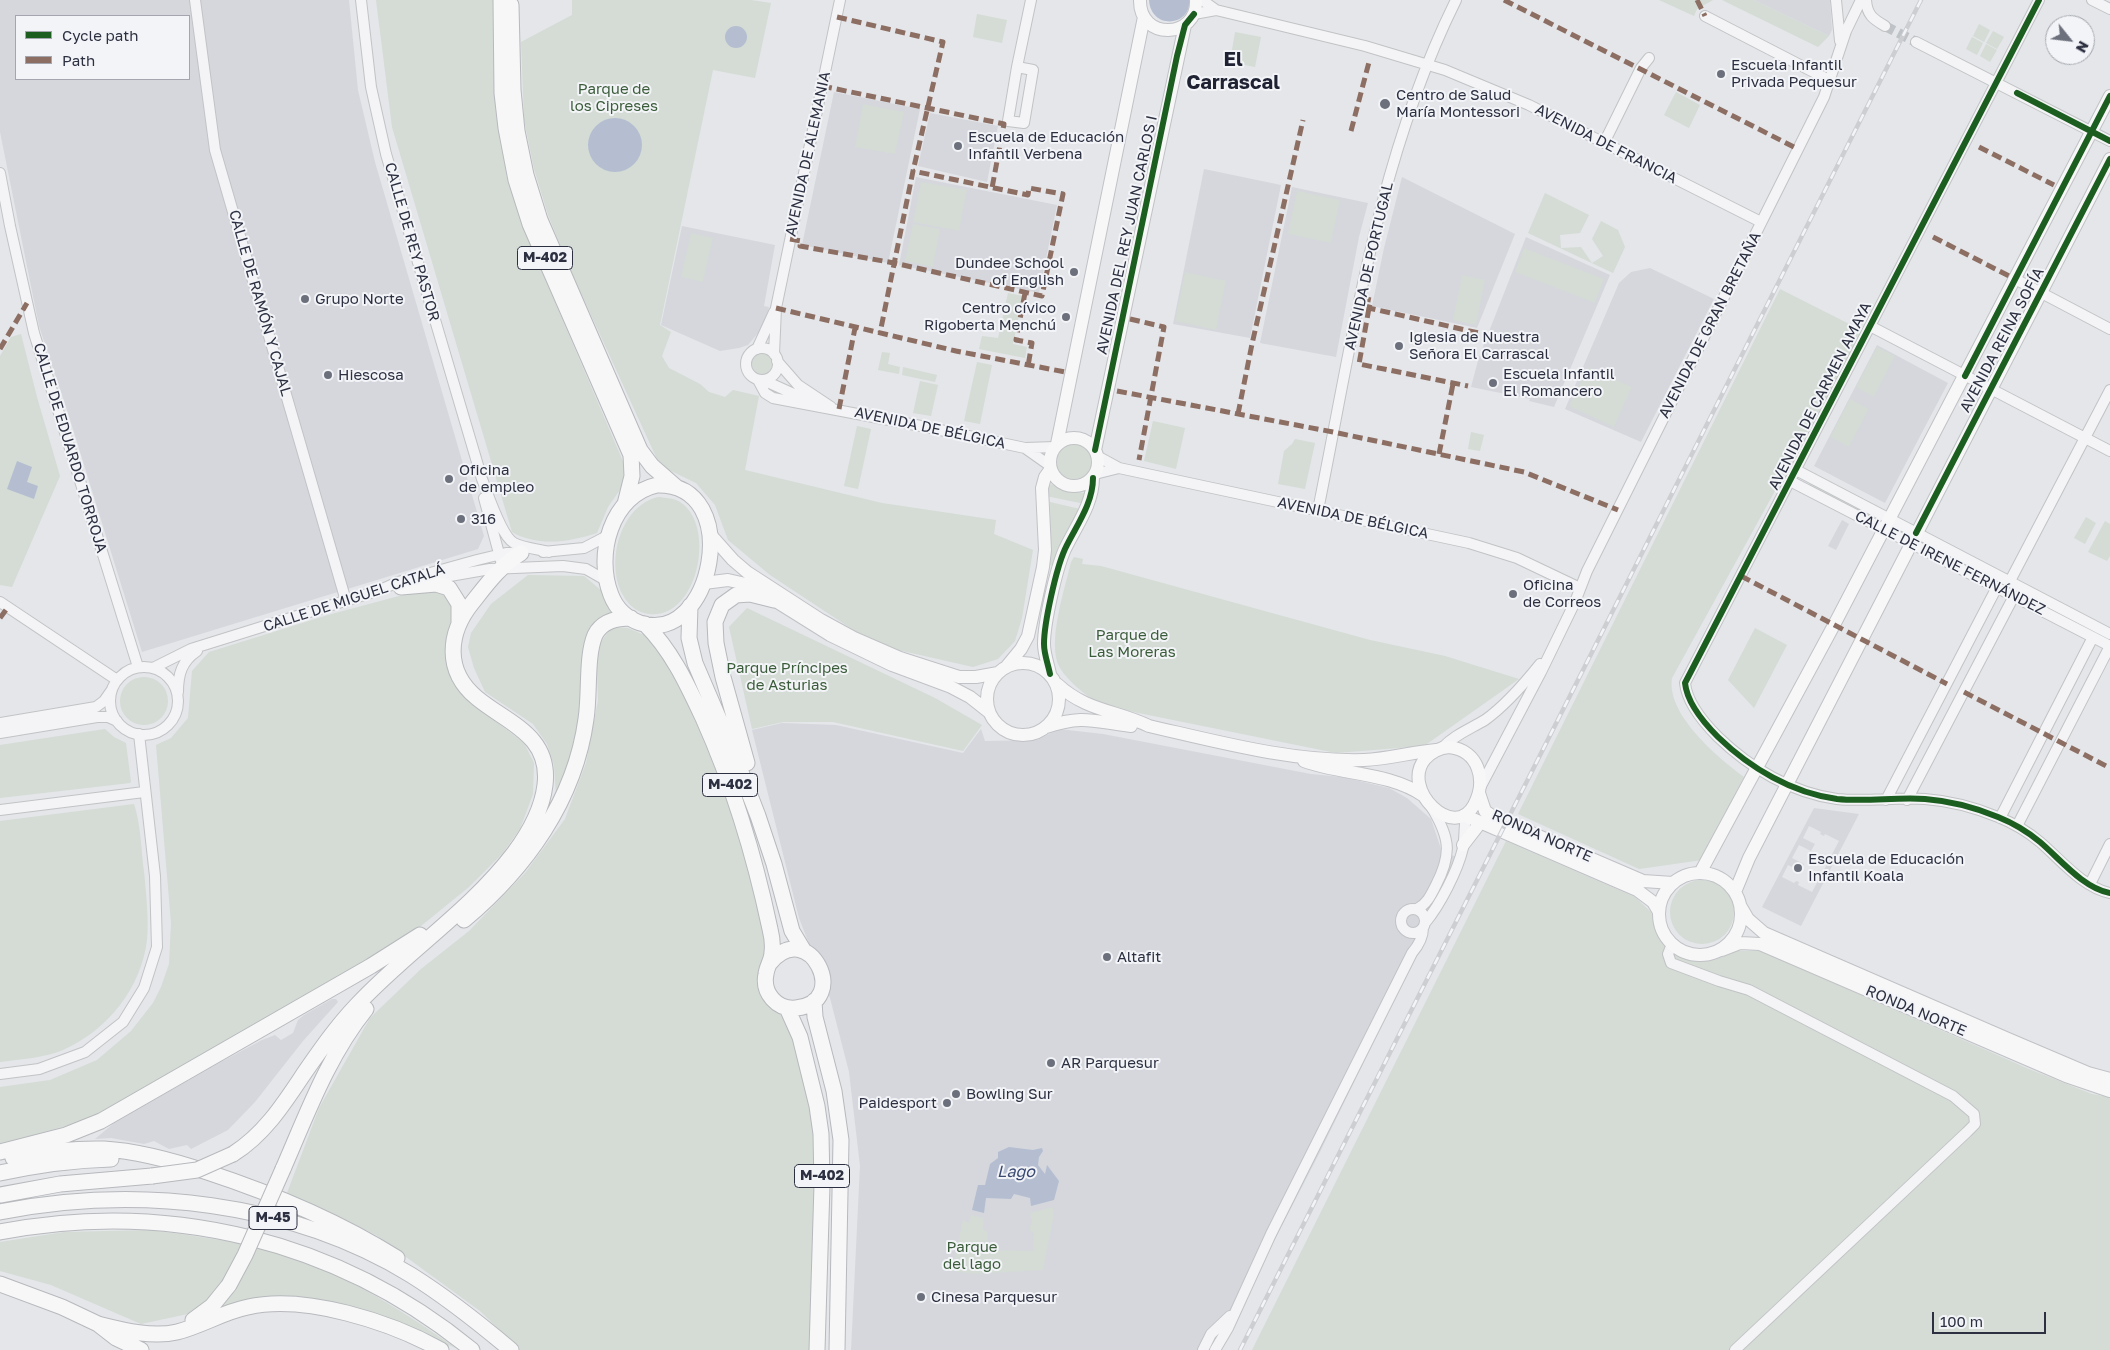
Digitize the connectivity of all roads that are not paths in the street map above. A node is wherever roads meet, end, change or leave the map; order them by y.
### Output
1 (195, 0) edge
2 (360, 0) edge
3 (501, 0) edge
4 (511, 0) edge
5 (840, 0) edge
6 (1031, 0) edge
7 (1140, 0) edge
8 (1196, 0) edge
9 (1202, 0) edge
10 (1456, 0) edge
11 (1836, 0) edge
12 (1861, 0) edge
13 (1866, 0) edge
14 (2039, 0) edge
15 (2092, 0) edge
16 (2110, 9) edge
17 (1216, 10) junction
18 (1194, 14) junction
19 (1144, 17) junction
20 (1707, 18) dead end
21 (1185, 25) junction
22 (1885, 26) tunnel mouth
23 (1916, 42) tunnel mouth
24 (1840, 50) junction
25 (1648, 58) dead end
26 (1429, 64) junction
27 (1017, 67) junction
28 (1831, 81) junction
29 (1997, 82) junction
30 (2110, 96) edge
31 (2092, 131) junction
32 (2110, 141) edge
33 (1604, 143) junction
34 (2110, 159) edge
35 (0, 174) edge
36 (2, 203) edge
37 (1762, 222) junction
38 (5, 225) edge
39 (2015, 279) junction
40 (2041, 292) junction
41 (776, 308) junction
42 (1870, 326) junction
43 (2110, 329) edge
44 (757, 349) junction
45 (776, 357) junction
46 (1965, 376) junction
47 (761, 380) junction
48 (1990, 389) junction
49 (2110, 390) edge
50 (834, 408) junction
51 (2085, 438) junction
52 (1056, 445) junction
53 (1025, 448) junction
54 (2110, 451) edge
55 (1096, 453) junction
56 (1050, 467) junction
57 (1119, 468) junction
58 (1796, 470) junction
59 (1094, 476) junction
60 (482, 479) junction
61 (1790, 481) junction
62 (676, 487) junction
63 (625, 504) junction
64 (1318, 510) junction
65 (1887, 524) junction
66 (494, 533) junction
67 (709, 533) junction
68 (609, 535) junction
69 (1914, 538) junction
70 (549, 552) junction
71 (521, 553) joint
72 (477, 560) junction
73 (500, 561) junction
74 (607, 581) junction
75 (2010, 581) junction
76 (704, 582) junction
77 (401, 587) junction
78 (1997, 587) junction
79 (1580, 588) junction
80 (380, 590) junction
81 (2014, 596) junction
82 (774, 600) junction
83 (346, 601) junction
84 (0, 602) edge
85 (690, 606) junction
86 (631, 618) junction
87 (459, 623) junction
88 (645, 624) junction
89 (2109, 631) edge
90 (2093, 637) junction
91 (209, 644) junction
92 (2110, 646) edge
93 (1552, 647) junction
94 (138, 668) junction
95 (153, 668) junction
96 (1002, 670) junction
97 (1053, 679) junction
98 (1947, 684) junction
99 (114, 685) junction
100 (1964, 692) junction
101 (178, 700) junction
102 (988, 712) junction
103 (117, 721) junction
104 (0, 723) edge
105 (1149, 726) junction
106 (1046, 727) junction
107 (0, 733) edge
108 (139, 734) junction
109 (1439, 749) junction
110 (1290, 756) junction
111 (1758, 768) junction
112 (1788, 784) junction
113 (1480, 790) junction
114 (144, 792) junction
115 (1427, 800) junction
116 (1886, 800) junction
117 (1907, 800) junction
118 (0, 810) edge
119 (1466, 816) junction
120 (2000, 818) junction
121 (1480, 823) junction
122 (2017, 826) junction
123 (764, 833) junction
124 (2110, 844) edge
125 (1463, 845) junction
126 (1700, 873) junction
127 (1673, 883) junction
128 (486, 884) junction
129 (2090, 884) junction
130 (2108, 890) edge
131 (1735, 892) junction
132 (1741, 907) junction
133 (1417, 910) junction
134 (1659, 912) junction
135 (1424, 925) junction
136 (1408, 933) junction
137 (1672, 944) junction
138 (1722, 950) junction
139 (804, 951) junction
140 (1412, 953) junction
141 (770, 963) junction
142 (814, 1001) junction
143 (787, 1008) junction
144 (0, 1074) edge
145 (2110, 1079) edge
146 (2110, 1091) edge
147 (0, 1152) edge
148 (0, 1161) edge
149 (192, 1167) junction
150 (0, 1173) edge
151 (0, 1195) edge
152 (0, 1212) edge
153 (0, 1232) edge
154 (0, 1284) edge
155 (467, 1313) junction
156 (1233, 1313) junction
157 (98, 1324) junction
158 (156, 1333) junction
159 (141, 1350) edge
160 (441, 1350) edge
161 (472, 1350) edge
162 (510, 1350) edge
163 (817, 1350) edge
164 (837, 1350) edge
165 (1202, 1350) edge
166 (1214, 1350) edge
167 (1735, 1350) edge

1 - 83 street, CALLE DE RAMÓN Y CAJAL
2 - 60 street, CALLE DE REY PASTOR
3 - 63 highway, M-402
4 - 62 highway, M-402
5 - 41 street, AVENIDA DE ALEMANIA
6 - 27 street
7 - 19 main road
8 - 18 main road
9 - 17 street, AVENIDA DE FRANCIA
10 - 26 street, AVENIDA DE PORTUGAL
11 - 24 street
12 - 24 street, AVENIDA DE GRAN BRETAÑA
13 - 22 street
14 - 29 street, AVENIDA DE CARMEN AMAYA
15 - 16 street
17 - 18 street, AVENIDA DE FRANCIA
17 - 26 street, AVENIDA DE FRANCIA
18 - 21 main road
19 - 21 main road
19 - 52 main road, AVENIDA DEL REY JUAN CARLOS I
20 - 28 street
21 - 55 main road, AVENIDA DEL REY JUAN CARLOS I
23 - 29 street
24 - 28 street, AVENIDA DE GRAN BRETAÑA
25 - 33 street
26 - 33 street, AVENIDA DE FRANCIA
26 - 64 street, AVENIDA DE PORTUGAL
27 - 27 street
28 - 37 street, AVENIDA DE GRAN BRETAÑA
29 - 31 street
29 - 42 street, AVENIDA DE CARMEN AMAYA
30 - 31 main road, AVENIDA REINA SOFÍA
31 - 32 street
31 - 39 main road, AVENIDA REINA SOFÍA
33 - 37 street, AVENIDA DE FRANCIA
34 - 40 main road, AVENIDA REINA SOFÍA
35 - 36 street
36 - 38 street, CALLE DE EDUARDO TORROJA
37 - 79 street, AVENIDA DE GRAN BRETAÑA
38 - 94 street, CALLE DE EDUARDO TORROJA
39 - 40 street
39 - 46 main road, AVENIDA REINA SOFÍA
40 - 43 street
40 - 48 main road, AVENIDA REINA SOFÍA
41 - 44 street, AVENIDA DE ALEMANIA
41 - 45 street, AVENIDA DE ALEMANIA
42 - 46 street
42 - 58 street, AVENIDA DE CARMEN AMAYA
44 - 45 street
44 - 47 street
45 - 47 street
45 - 50 street, AVENIDA DE BÉLGICA
46 - 48 street
46 - 65 main road, AVENIDA REINA SOFÍA
47 - 50 street, AVENIDA DE BÉLGICA
48 - 51 street
48 - 69 main road, AVENIDA REINA SOFÍA
49 - 51 street
50 - 53 street, AVENIDA DE BÉLGICA
51 - 54 street
51 - 75 street
52 - 53 street
52 - 55 main road
52 - 56 main road
53 - 56 street
55 - 57 street
55 - 59 main road
56 - 59 main road
56 - 96 main road
57 - 59 street
57 - 64 street, AVENIDA DE BÉLGICA
58 - 61 street, AVENIDA DE CARMEN AMAYA
58 - 65 street, CALLE DE IRENE FERNÁNDEZ
59 - 97 main road
60 - 66 street, CALLE DE REY PASTOR
60 - 70 street, CALLE DE REY PASTOR
61 - 65 street, CALLE DE IRENE FERNÁNDEZ
61 - 111 street, AVENIDA DE CARMEN AMAYA
62 - 63 highway, M-402
62 - 67 highway, M-402
63 - 68 highway, M-402
64 - 79 street, AVENIDA DE BÉLGICA
65 - 69 street, CALLE DE IRENE FERNÁNDEZ
65 - 111 main road, AVENIDA REINA SOFÍA
66 - 72 street
66 - 73 street, CALLE DE REY PASTOR
67 - 76 highway, M-402
67 - 96 main road
68 - 70 street
68 - 74 highway, M-402
69 - 75 street, CALLE DE IRENE FERNÁNDEZ
69 - 78 street, CALLE DE IRENE FERNÁNDEZ
69 - 112 main road, AVENIDA REINA SOFÍA
70 - 71 street
71 - 73 highway
72 - 73 street, CALLE DE MIGUEL CATALÁ
72 - 80 street, CALLE DE MIGUEL CATALÁ
73 - 74 street
73 - 77 street
73 - 87 highway
74 - 86 highway, M-402
75 - 89 street, CALLE DE IRENE FERNÁNDEZ
76 - 82 main road
76 - 85 highway, M-402
77 - 80 street
77 - 87 highway
78 - 81 street, CALLE DE IRENE FERNÁNDEZ
78 - 98 street
79 - 93 street, AVENIDA DE GRAN BRETAÑA
80 - 83 street, CALLE DE MIGUEL CATALÁ
81 - 90 street, CALLE DE IRENE FERNÁNDEZ
81 - 100 street
82 - 102 main road
82 - 123 highway
83 - 91 street, CALLE DE MIGUEL CATALÁ
84 - 99 street
85 - 88 highway, M-402
85 - 123 highway, M-402
86 - 88 highway, M-402
86 - 158 highway, bridge
87 - 128 highway
88 - 141 highway, M-402
90 - 92 street, CALLE DE IRENE FERNÁNDEZ
90 - 120 street
91 - 95 street, CALLE DE MIGUEL CATALÁ
91 - 101 street
92 - 122 street
93 - 109 street, AVENIDA DE GRAN BRETAÑA
93 - 113 street, AVENIDA DE GRAN BRETAÑA
94 - 95 street
94 - 99 street
95 - 101 street
96 - 97 main road
96 - 102 main road
97 - 105 main road, AVENIDA DE GRAN BRETAÑA
97 - 106 main road
98 - 100 street
98 - 116 street
99 - 103 street
99 - 104 street
100 - 117 street
101 - 108 street
102 - 106 main road
103 - 107 street
103 - 108 street
105 - 106 main road, AVENIDA DE GRAN BRETAÑA
105 - 110 main road, AVENIDA DE GRAN BRETAÑA
108 - 114 street
109 - 110 main road, AVENIDA DE GRAN BRETAÑA
109 - 113 main road
109 - 115 main road
110 - 115 main road, AVENIDA DE GRAN BRETAÑA
111 - 112 street, AVENIDA DE CARMEN AMAYA
111 - 126 main road, AVENIDA REINA SOFÍA
112 - 116 street, AVENIDA DE CARMEN AMAYA
112 - 131 main road, AVENIDA REINA SOFÍA
113 - 119 main road
113 - 127 main road, RONDA NORTE
114 - 118 street
114 - 144 street
115 - 119 main road
115 - 133 street
116 - 117 street, AVENIDA DE CARMEN AMAYA
117 - 120 street, AVENIDA DE CARMEN AMAYA
119 - 121 main road, RONDA NORTE
119 - 125 street
120 - 122 street, AVENIDA DE CARMEN AMAYA
121 - 125 main road
121 - 134 main road, RONDA NORTE
122 - 129 street, AVENIDA DE CARMEN AMAYA
123 - 139 highway, M-402
124 - 129 street
125 - 135 street
126 - 127 main road, RONDA NORTE
126 - 131 main road
127 - 134 main road
128 - 147 highway
128 - 151 highway, bridge
129 - 130 street, AVENIDA DE CARMEN AMAYA
131 - 132 main road, RONDA NORTE
132 - 138 main road, RONDA NORTE
132 - 145 main road, RONDA NORTE
133 - 135 street
133 - 136 street
134 - 137 main road, RONDA NORTE
135 - 136 street
135 - 140 street
136 - 140 street
137 - 138 main road, RONDA NORTE
137 - 167 street
138 - 146 main road, RONDA NORTE
139 - 141 highway
139 - 142 highway
140 - 156 street
141 - 143 highway
142 - 143 highway
142 - 164 highway, M-402
143 - 163 highway, M-402
148 - 149 highway
149 - 150 highway
149 - 155 highway
152 - 155 highway, M-45
153 - 161 highway, M-45
154 - 157 highway
155 - 162 highway, M-45
156 - 165 street
156 - 166 street
157 - 158 highway
157 - 159 highway
158 - 160 highway

